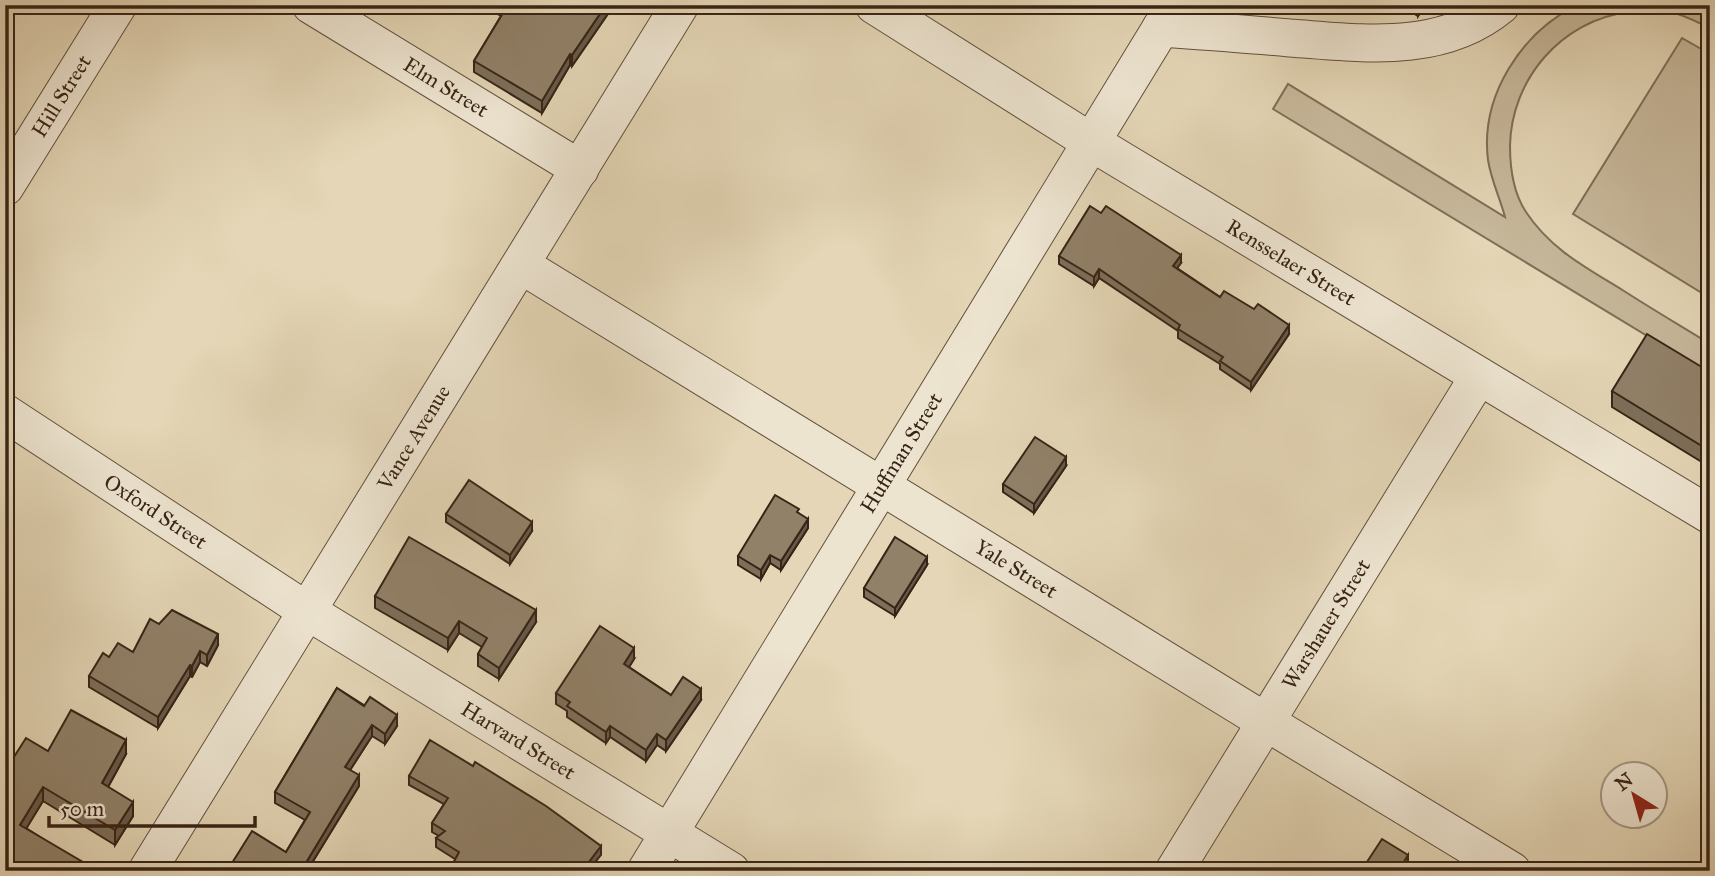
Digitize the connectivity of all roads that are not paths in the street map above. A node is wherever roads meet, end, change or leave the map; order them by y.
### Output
1 (118, 5) edge
2 (311, 5) edge
3 (680, 5) edge
4 (874, 5) edge
5 (1501, 5) edge
6 (1168, 17) edge
7 (1091, 142) junction
8 (580, 169) junction
9 (5, 187) edge
10 (521, 265) junction
11 (1479, 376) junction
12 (5, 413) edge
13 (883, 486) junction
14 (1710, 515) edge
15 (307, 611) junction
16 (1266, 722) junction
17 (669, 834) junction
18 (147, 871) edge
19 (646, 871) edge
20 (731, 871) edge
21 (1174, 871) edge
22 (1512, 871) edge

1 - 9 street, Hill Street
2 - 8 street, Elm Street
3 - 8 street, Vance Avenue
4 - 7 street, Rensselaer Street
5 - 6 street
6 - 7 street, Huffman Street
7 - 11 street, Rensselaer Street
7 - 13 street, Huffman Street
8 - 10 street, Vance Avenue
10 - 13 street, Yale Street
10 - 15 street, Vance Avenue
11 - 14 street, Rensselaer Street
11 - 16 street, Warshauer Street
12 - 15 street, Oxford Street
13 - 16 street, Yale Street
13 - 17 street, Huffman Street
15 - 17 street, Harvard Street
15 - 18 street, Vance Avenue
16 - 21 street, Warshauer Street
16 - 22 street, Yale Street
17 - 19 street, Huffman Street
17 - 20 street, Harvard Street

